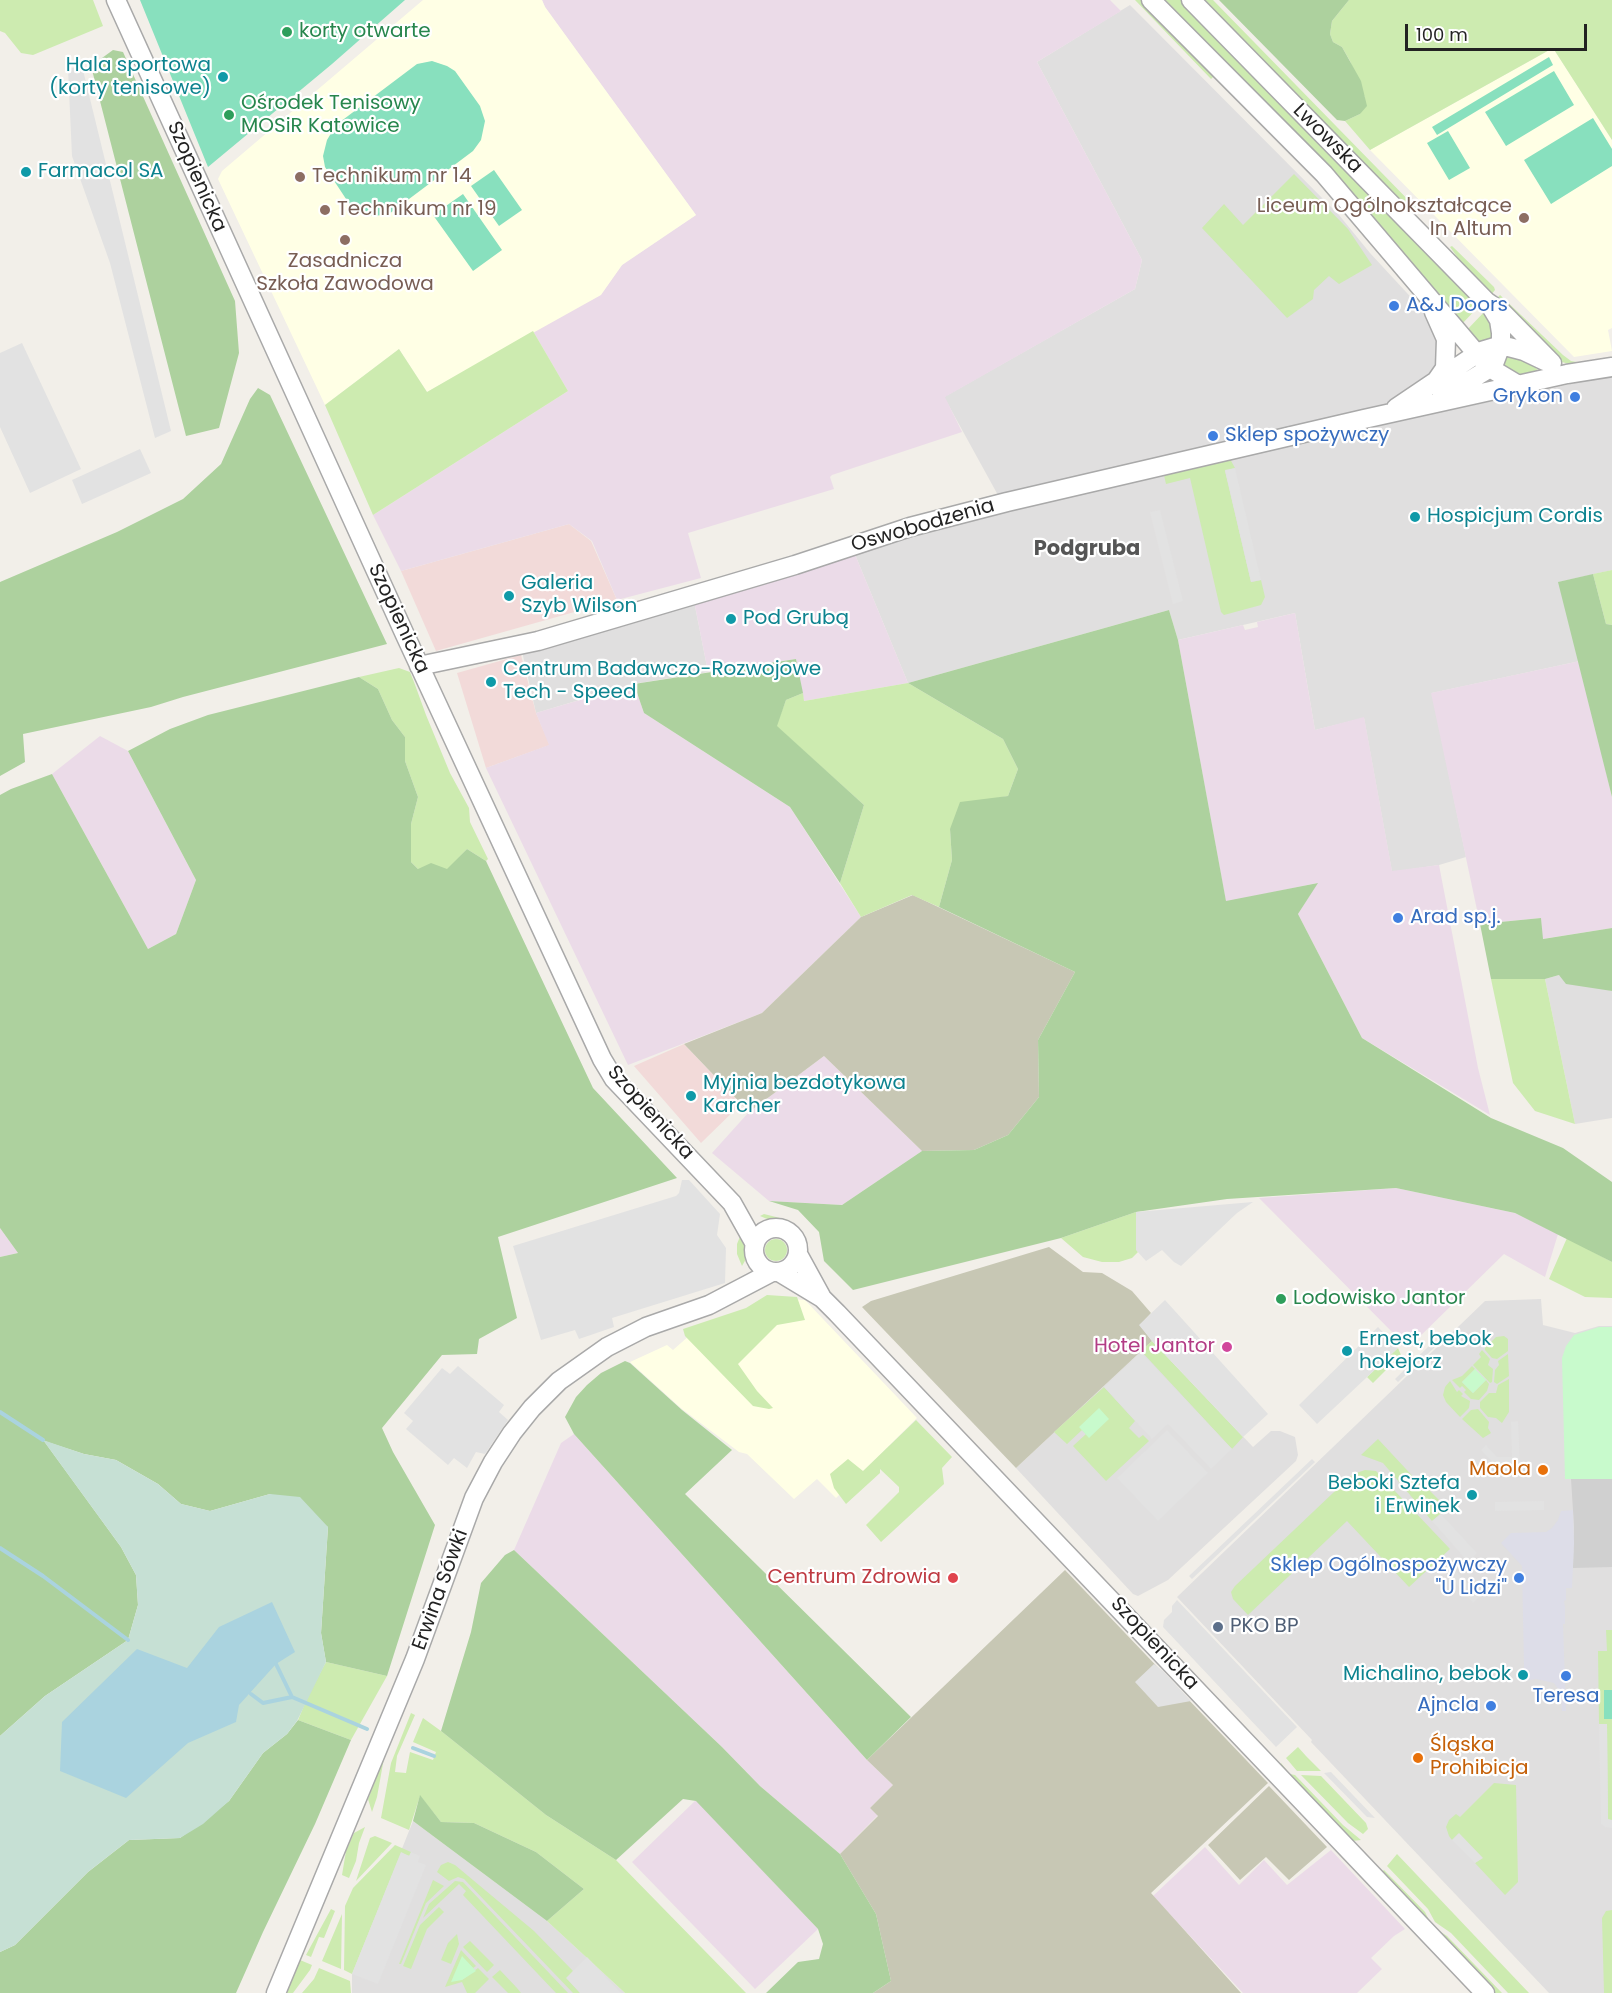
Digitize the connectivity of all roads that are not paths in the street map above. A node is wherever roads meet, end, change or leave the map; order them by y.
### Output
1 (116, 0) edge
2 (1151, 0) edge
3 (1191, 0) edge
4 (1419, 288) junction
5 (1489, 303) junction
6 (1501, 345) junction
7 (1477, 354) junction
8 (1552, 363) junction
9 (1612, 367) edge
10 (1490, 368) junction
11 (1567, 374) junction
12 (1436, 381) junction
13 (1520, 386) junction
14 (1432, 404) junction
15 (1386, 415) junction
16 (419, 666) junction
17 (732, 1203) junction
18 (775, 1228) junction
19 (754, 1248) junction
20 (798, 1254) junction
21 (775, 1272) junction
22 (728, 1294) junction
23 (822, 1298) junction
24 (276, 1993) edge
25 (1485, 1993) edge

1 - 16 street, Szopienicka
2 - 4 street, Lwowska
3 - 5 street, Lwowska
4 - 7 street, Lwowska
4 - 12 street, Lwowska
5 - 6 street, Lwowska
5 - 8 street, Lwowska
6 - 7 street
6 - 8 street
6 - 10 street
7 - 10 street, Lwowska
7 - 12 street
8 - 11 street
9 - 11 street, Oswobodzenia
10 - 13 street, Lwowska
10 - 14 street, Oswobodzenia
11 - 13 street, Oswobodzenia
12 - 15 street
13 - 14 street, Oswobodzenia
14 - 15 street, Oswobodzenia
15 - 16 street, Oswobodzenia
16 - 17 street, Szopienicka
17 - 18 street, Szopienicka
17 - 19 street, Szopienicka
18 - 19 street
18 - 20 street
19 - 21 street
19 - 22 street, Erwina Sówki
20 - 21 street
20 - 23 street, Szopienicka
21 - 22 street, Erwina Sówki
21 - 23 street, Szopienicka
22 - 24 street, Erwina Sówki
23 - 25 street, Szopienicka

